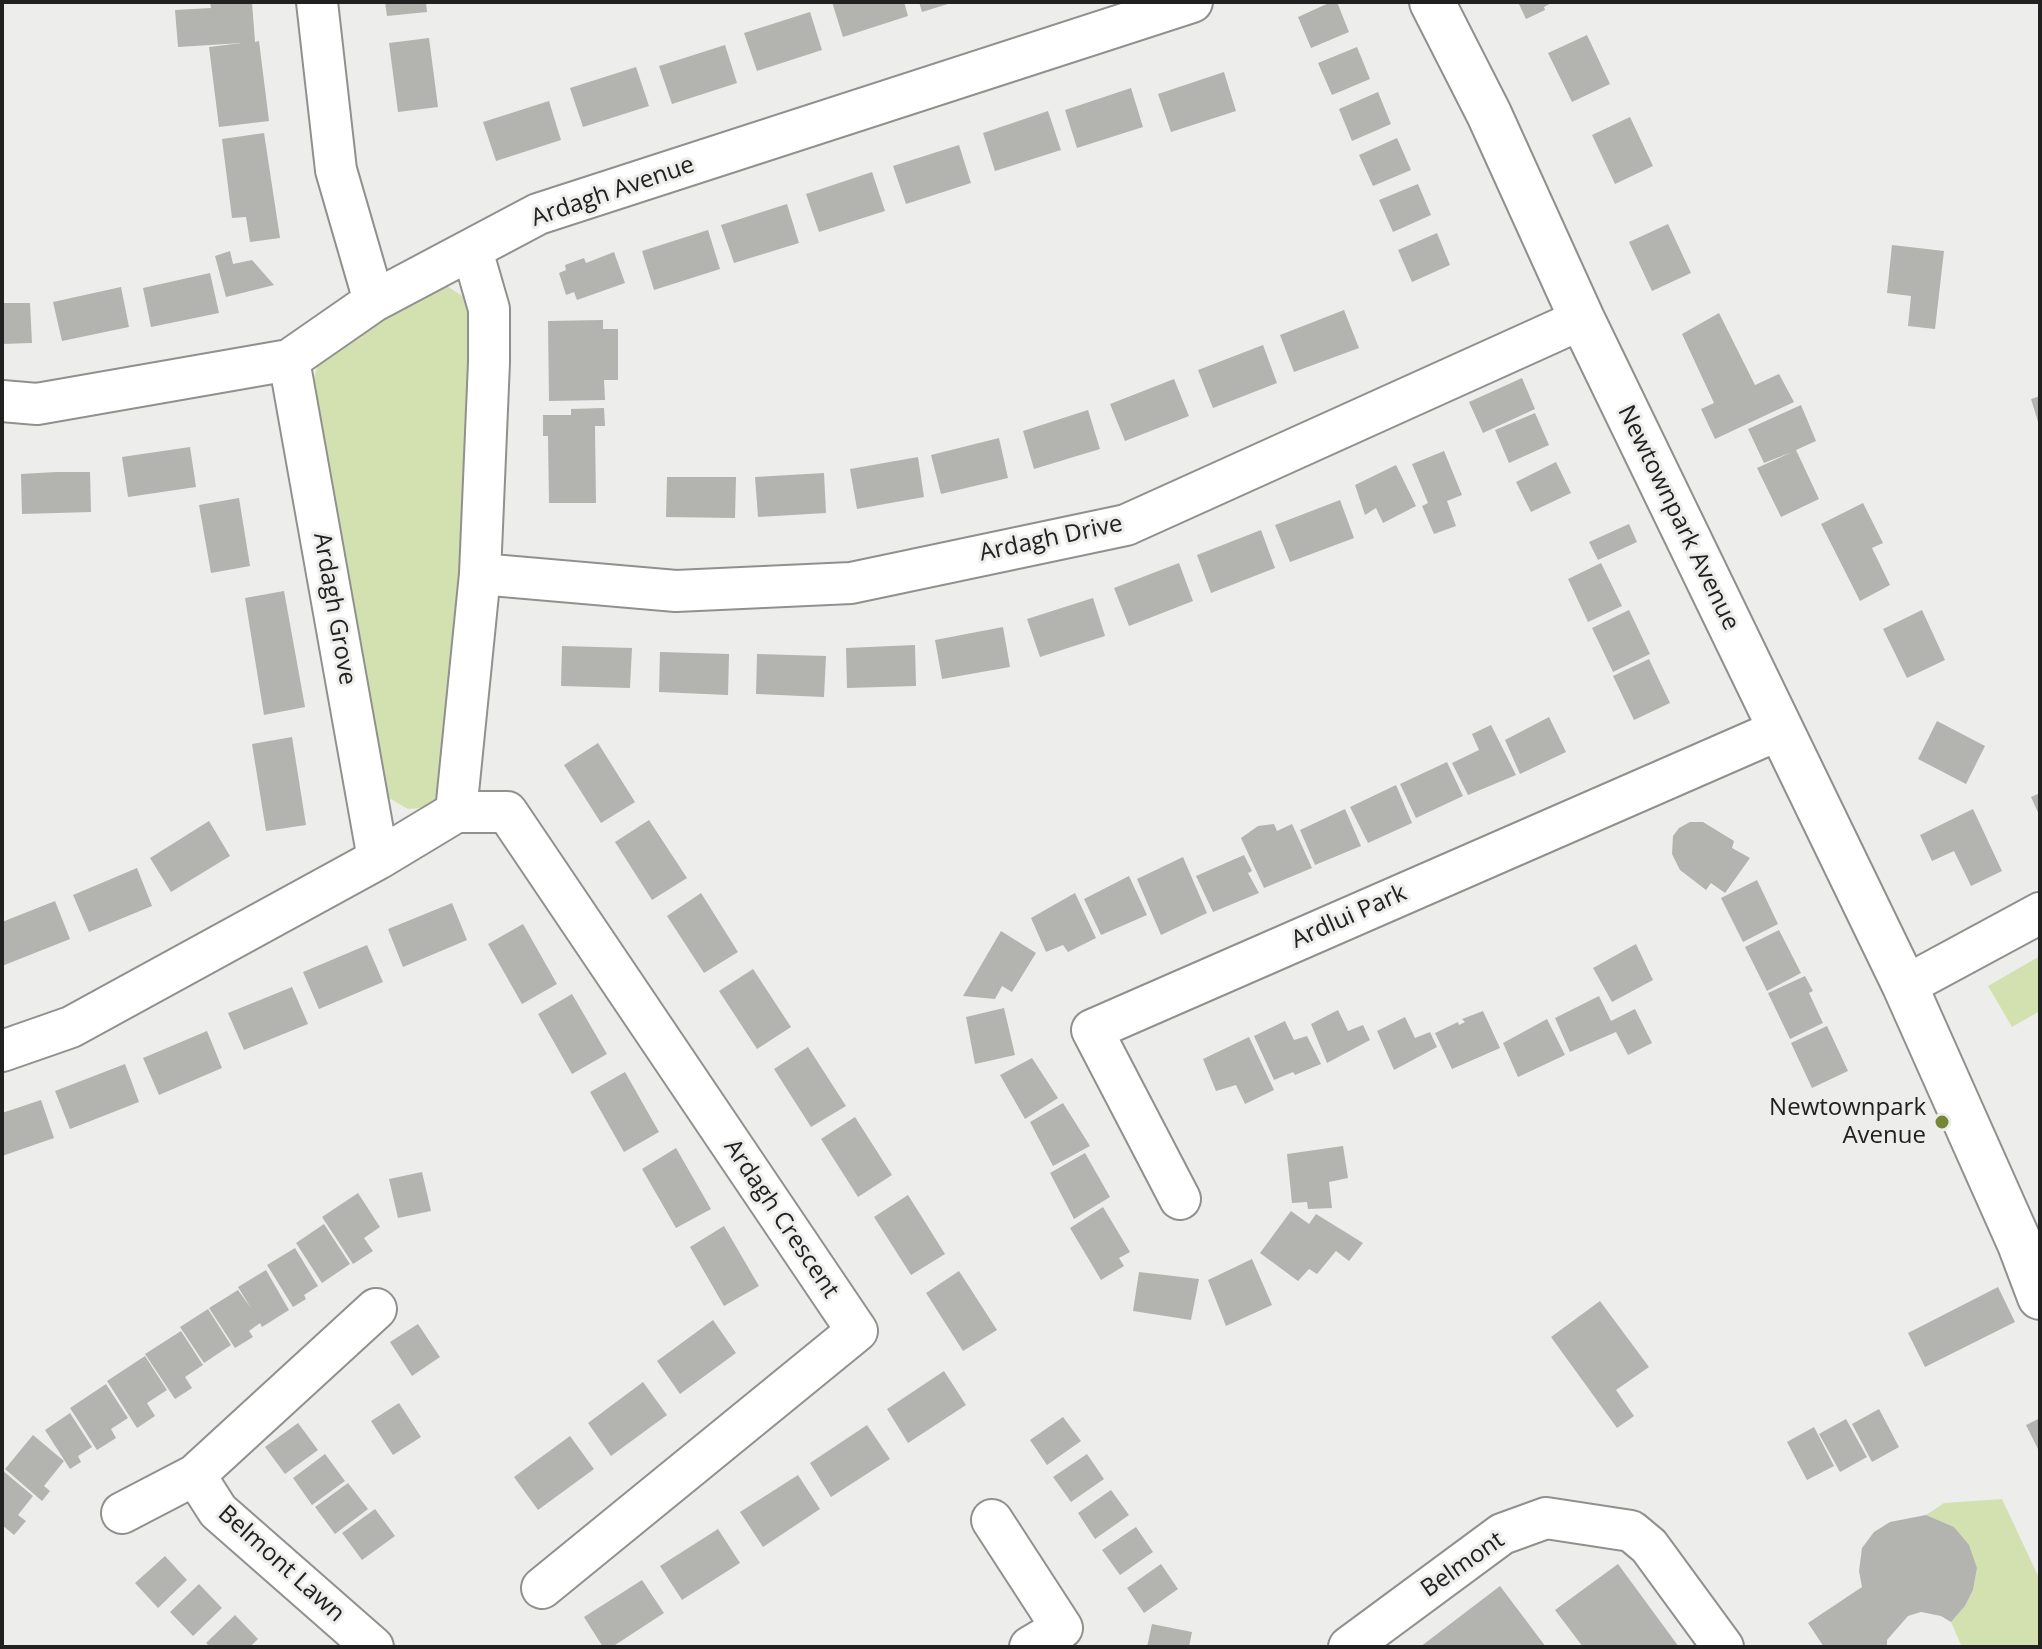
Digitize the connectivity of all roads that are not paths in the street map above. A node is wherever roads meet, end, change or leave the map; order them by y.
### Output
1 (317, 2) edge
2 (1192, 2) edge
3 (1432, 2) edge
4 (472, 250) junction
5 (374, 301) junction
6 (1582, 319) junction
7 (289, 360) junction
8 (2, 401) edge
9 (480, 574) junction
10 (1781, 729) junction
11 (456, 812) junction
12 (378, 859) junction
13 (2040, 913) edge
14 (1905, 986) junction
15 (2, 1051) edge
16 (1180, 1199) dead end
17 (2040, 1297) edge
18 (376, 1309) dead end
19 (195, 1475) junction
20 (122, 1513) dead end
21 (992, 1520) dead end
22 (542, 1588) dead end
23 (373, 1647) edge
24 (1030, 1647) edge
25 (1349, 1647) edge
26 (1723, 1647) edge

1 - 5 street
2 - 4 street, Ardagh Avenue
3 - 6 main road, Newtownpark Avenue
4 - 5 street, Ardagh Avenue
4 - 9 street
5 - 7 street, Ardagh Avenue
6 - 9 street, Ardagh Drive
6 - 10 main road, Newtownpark Avenue
7 - 8 street, Ardagh Avenue
7 - 12 street, Ardagh Grove
9 - 11 street
10 - 14 main road, Newtownpark Avenue
10 - 16 street, Ardlui Park
11 - 12 street
11 - 22 street, Ardagh Crescent
12 - 15 street
13 - 14 street
14 - 17 main road, Newtownpark Avenue
18 - 19 street
19 - 20 street
19 - 23 street, Belmont Lawn
21 - 24 street
25 - 26 street, Belmont

